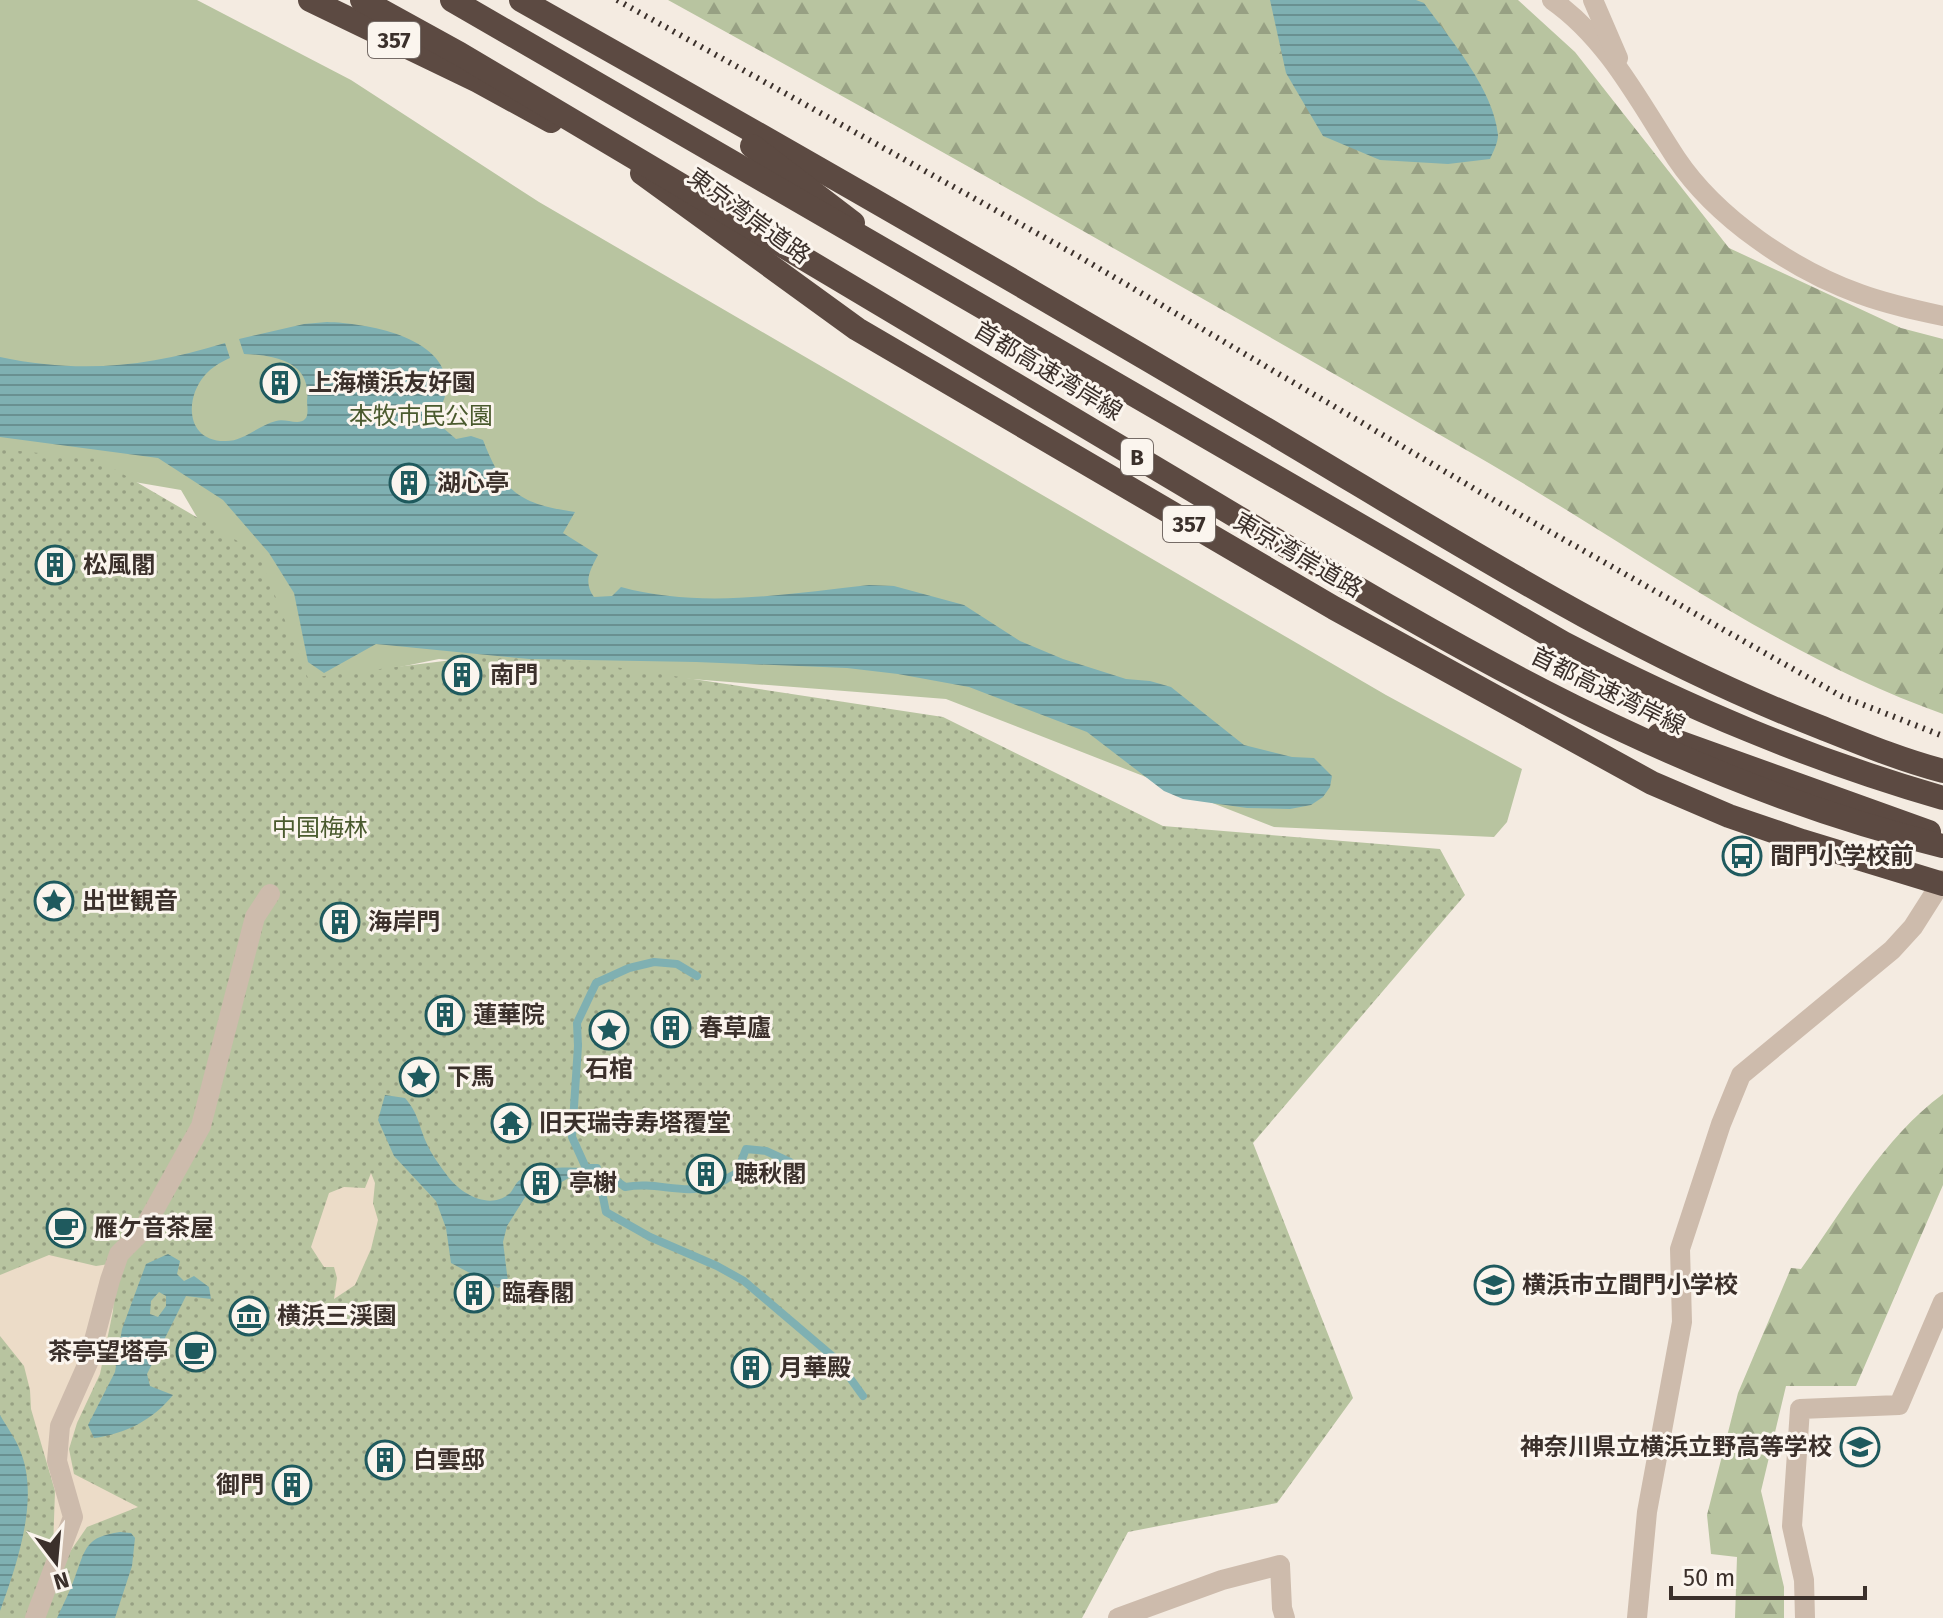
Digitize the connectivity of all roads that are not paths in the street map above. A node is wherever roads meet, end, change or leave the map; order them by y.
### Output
1 (310, 0) edge
2 (362, 0) edge
3 (452, 0) edge
4 (521, 0) edge
5 (1552, 0) edge
6 (1593, 0) edge
7 (1629, 84) junction
8 (677, 89) junction
9 (628, 163) junction
10 (1943, 316) edge
11 (1943, 771) edge
12 (1943, 798) edge
13 (1943, 805) edge
14 (1943, 837) edge
15 (1943, 846) edge
16 (1942, 882) edge
17 (270, 894) dead end
18 (1943, 1302) edge
19 (35, 1618) edge
20 (1118, 1618) edge
21 (1285, 1618) edge
22 (1637, 1618) edge
23 (1805, 1618) edge

1 - 9 highway, 東京湾岸道路 / 357
2 - 15 highway, 首都高速湾岸線 / B, bridge
3 - 12 highway, 首都高速湾岸線 / B, bridge
4 - 8 highway, 東京湾岸道路
5 - 7 street
6 - 7 street
7 - 10 street
8 - 11 highway, 東京湾岸道路
8 - 13 highway, 東京湾岸道路, bridge
9 - 14 highway, 東京湾岸道路 / 357, bridge
9 - 16 highway, 東京湾岸道路 / 357
16 - 22 street
17 - 19 street
18 - 23 street
20 - 21 street

